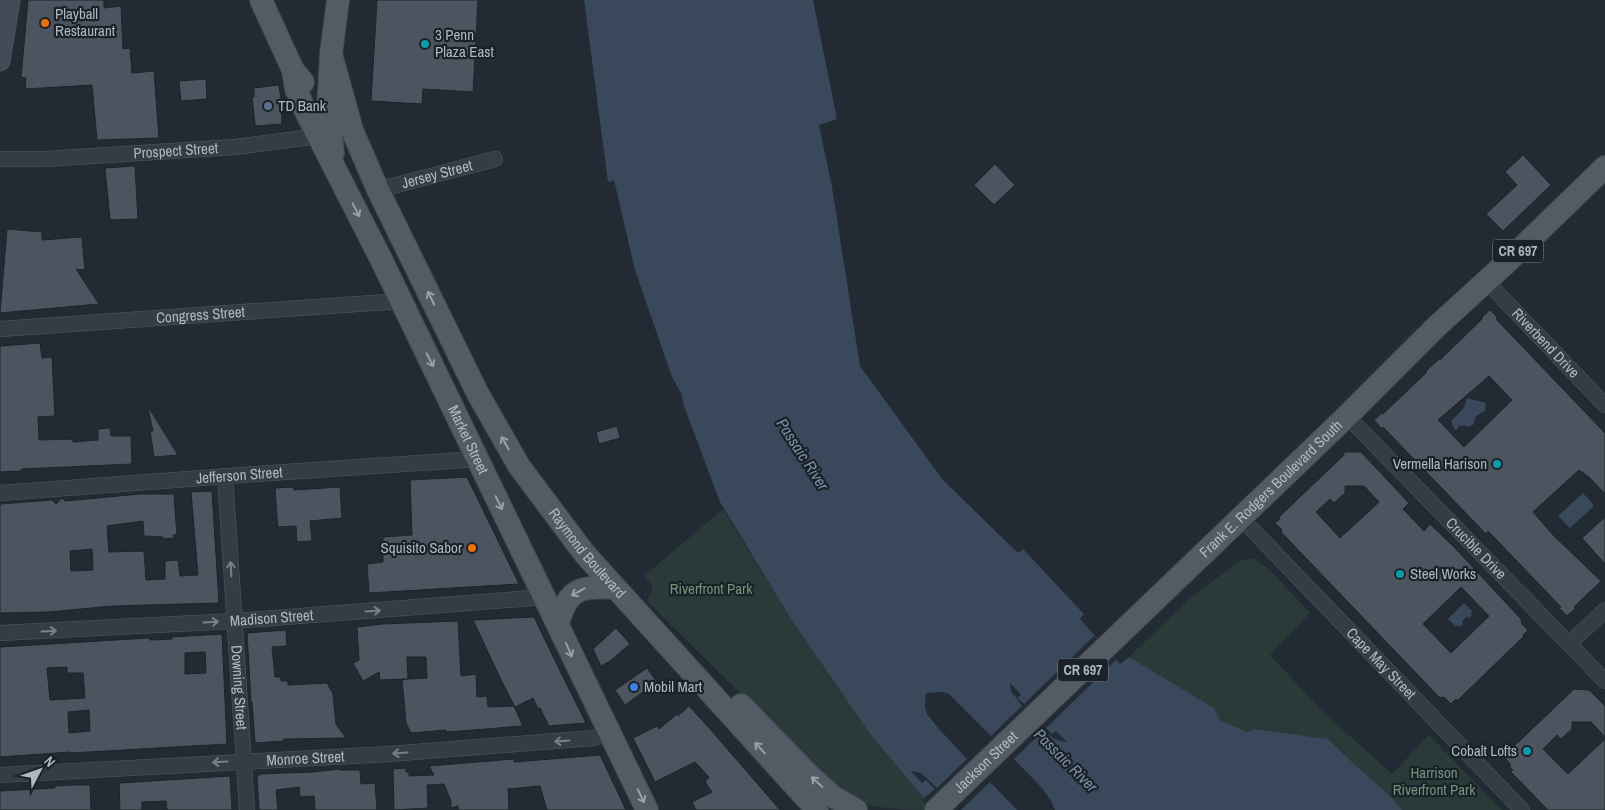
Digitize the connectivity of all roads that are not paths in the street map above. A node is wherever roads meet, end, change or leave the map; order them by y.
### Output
1 (10, 0) edge
2 (261, 0) edge
3 (338, 0) edge
4 (278, 38) junction
5 (331, 54) junction
6 (0, 61) edge
7 (293, 70) junction
8 (328, 110) junction
9 (338, 131) junction
10 (496, 158) dead end
11 (0, 159) edge
12 (1605, 167) edge
13 (378, 190) junction
14 (1486, 281) junction
15 (400, 301) junction
16 (0, 328) edge
17 (1605, 404) edge
18 (1347, 416) junction
19 (478, 459) junction
20 (225, 476) junction
21 (0, 494) edge
22 (1241, 518) junction
23 (584, 553) junction
24 (615, 588) junction
25 (545, 597) junction
26 (634, 608) junction
27 (1605, 610) edge
28 (234, 621) junction
29 (558, 623) junction
30 (0, 633) edge
31 (1569, 644) junction
32 (1605, 681) edge
33 (1035, 716) joint
34 (609, 732) junction
35 (245, 761) junction
36 (0, 775) edge
37 (247, 810) edge
38 (647, 810) edge
39 (817, 810) edge
40 (856, 810) edge
41 (936, 810) edge
42 (1522, 810) edge

1 - 6 main road
2 - 4 main road
3 - 5 main road
4 - 5 main road
4 - 7 main road
5 - 8 main road
5 - 9 main road
7 - 8 main road
7 - 9 main road
8 - 9 main road
9 - 11 street, Prospect Street
9 - 13 main road
9 -> 15 main road, Market Street
10 - 13 street, Jersey Street
12 - 14 main road, CR 697
23 -> 13 main road, Raymond Boulevard
14 - 17 street, Riverbend Drive
14 - 18 main road, Frank E. Rodgers Boulevard South / CR 697
15 - 16 street, Congress Street
15 -> 19 main road, Market Street
18 - 22 main road, Frank E. Rodgers Boulevard South / CR 697
18 - 31 street, Crucible Drive
19 - 20 street, Jefferson Street
19 - 23 main road
19 -> 25 main road, Market Street
20 - 21 street, Jefferson Street
28 -> 20 street, Downing Street
22 - 33 main road, Frank E. Rodgers Boulevard South / CR 697
22 - 42 street, Cape May Street
23 - 24 main road, Raymond Boulevard
24 - 26 main road, Raymond Boulevard
24 -> 29 main road
28 -> 25 street, Madison Street
25 - 29 main road, Market Street
39 -> 26 main road, Raymond Boulevard
40 -> 26 main road
27 - 31 street
30 -> 28 street, Madison Street
28 - 35 street, Downing Street
29 -> 34 main road, Market Street
31 - 32 street, Crucible Drive
33 - 41 main road, Jackson Street
34 -> 35 street, Monroe Street
34 -> 38 main road, Market Street
35 -> 36 street, Monroe Street
35 - 37 street, Downing Street

